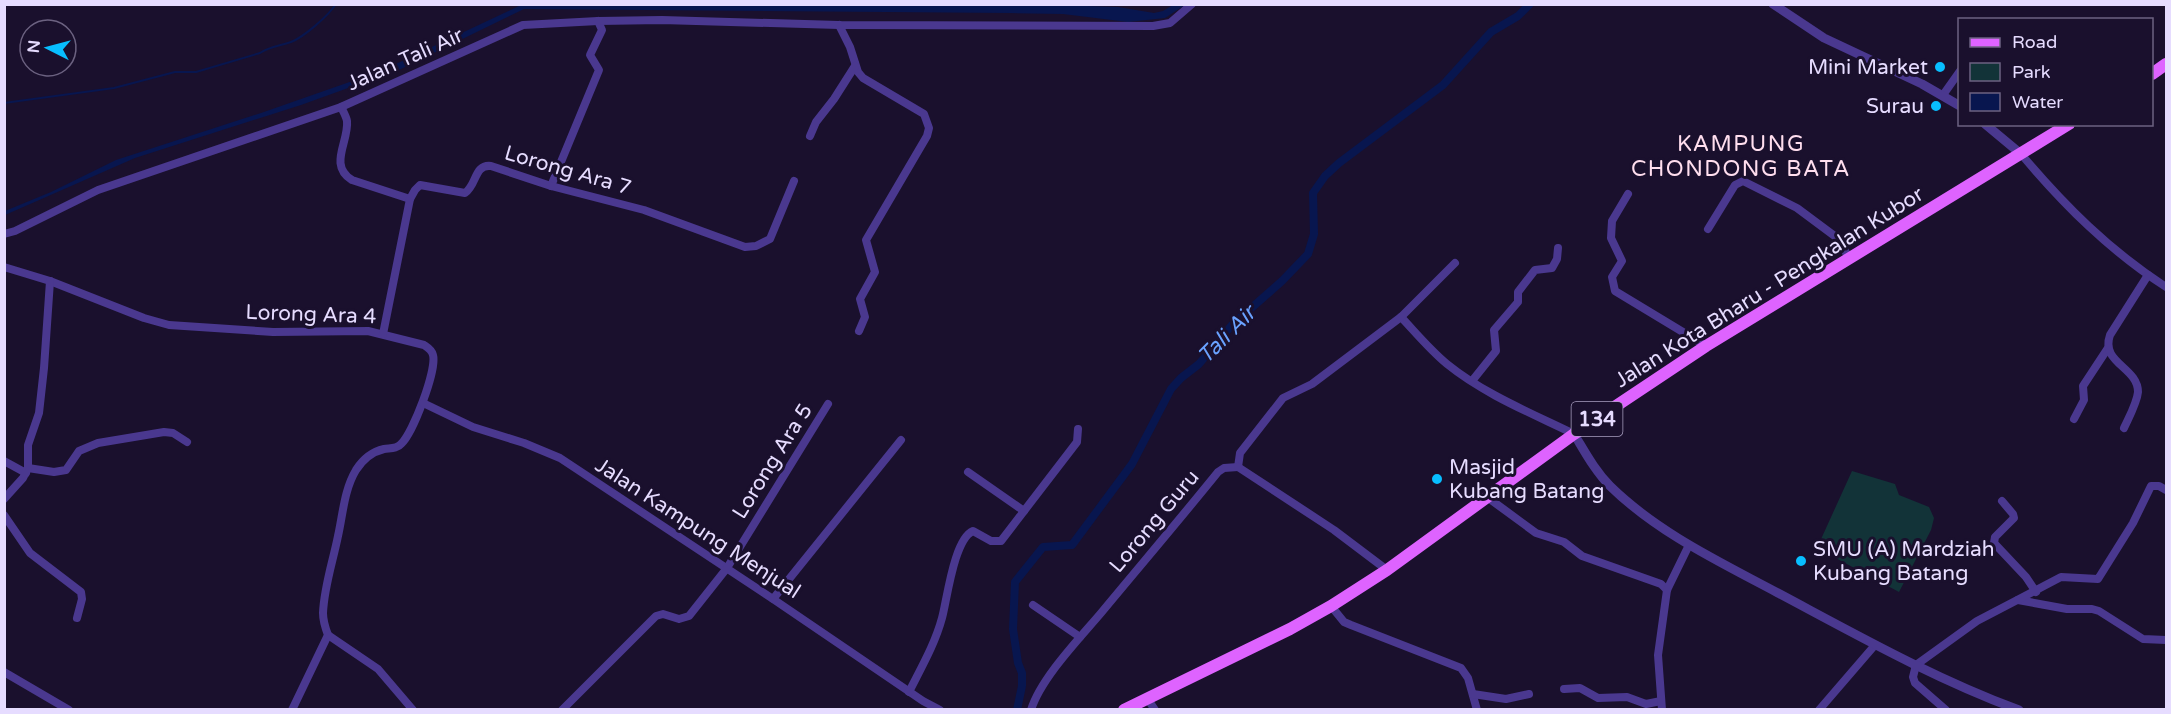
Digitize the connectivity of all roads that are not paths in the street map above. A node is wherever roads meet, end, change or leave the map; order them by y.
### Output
1 (1192, 4) edge
2 (1773, 4) edge
3 (598, 21) junction
4 (839, 25) junction
5 (2166, 64) edge
6 (855, 66) junction
7 (1958, 72) edge
8 (2153, 73) edge
9 (1942, 95) junction
10 (1958, 105) edge
11 (341, 107) junction
12 (1987, 126) edge
13 (2066, 126) edge
14 (810, 136) dead end
15 (2021, 154) junction
16 (794, 181) dead end
17 (550, 186) junction
18 (1628, 194) dead end
19 (410, 199) junction
20 (1708, 229) dead end
21 (4, 234) edge
22 (1558, 248) dead end
23 (1849, 259) junction
24 (1455, 262) dead end
25 (4, 267) edge
26 (2148, 275) junction
27 (50, 281) junction
28 (2166, 287) edge
29 (1401, 317) junction
30 (859, 331) dead end
31 (383, 334) junction
32 (1706, 346) junction
33 (2108, 348) junction
34 (1472, 381) junction
35 (423, 403) junction
36 (828, 404) dead end
37 (2074, 419) dead end
38 (2124, 428) dead end
39 (1078, 429) dead end
40 (1574, 434) junction
41 (901, 440) dead end
42 (186, 442) dead end
43 (4, 461) edge
44 (1238, 467) junction
45 (27, 471) junction
46 (968, 472) dead end
47 (2166, 490) edge
48 (1487, 497) junction
49 (4, 499) edge
50 (2002, 501) dead end
51 (1024, 511) junction
52 (4, 515) edge
53 (1689, 545) junction
54 (727, 568) junction
55 (1387, 570) junction
56 (1667, 590) junction
57 (2036, 592) junction
58 (773, 599) junction
59 (2018, 600) junction
60 (1033, 605) dead end
61 (1331, 606) junction
62 (77, 618) dead end
63 (328, 635) junction
64 (1080, 637) junction
65 (2166, 640) edge
66 (1875, 645) junction
67 (1916, 665) junction
68 (4, 672) edge
69 (1564, 689) dead end
70 (909, 692) junction
71 (1473, 694) junction
72 (1529, 694) dead end
73 (1147, 698) junction
74 (1662, 705) edge
75 (69, 710) edge
76 (292, 710) edge
77 (413, 710) edge
78 (562, 710) edge
79 (940, 710) edge
80 (1031, 710) edge
81 (1124, 710) edge
82 (1155, 710) edge
83 (1477, 710) edge
84 (1819, 710) edge
85 (1946, 710) edge
86 (2019, 710) edge

1 - 4 street, Jalan Tali Air
2 - 9 street
3 - 4 street, Jalan Tali Air
3 - 11 street, Jalan Tali Air
3 - 17 street
4 - 6 street
5 - 8 main road
6 - 14 street
6 - 30 street
7 - 9 street
9 - 10 street
11 - 19 street
11 - 21 street, Jalan Tali Air
12 - 15 street
13 - 15 main road, Jalan Kota Bharu - Pengkalan Kubor / 134
15 - 23 main road, Jalan Kota Bharu - Pengkalan Kubor / 134
15 - 26 street
16 - 17 street, Lorong Ara 7
17 - 19 street, Lorong Ara 7
18 - 32 street
19 - 31 street
20 - 23 street
22 - 34 street
23 - 32 main road, Jalan Kota Bharu - Pengkalan Kubor / 134
24 - 29 street
25 - 27 street, Lorong Ara 4
26 - 28 street
26 - 33 street
27 - 31 street, Lorong Ara 4
27 - 45 street
29 - 34 street
29 - 44 street
31 - 35 street, Lorong Ara 4
32 - 40 main road, Jalan Kota Bharu - Pengkalan Kubor / 134
33 - 37 street
33 - 38 street
34 - 40 street
35 - 54 street, Jalan Kampung Menjual
35 - 63 street, Lorong Ara 4
36 - 54 street, Lorong Ara 5
39 - 51 street
40 - 48 main road, Jalan Kota Bharu - Pengkalan Kubor / 134
40 - 53 street
41 - 58 street
42 - 45 street
43 - 45 street
44 - 55 street
44 - 64 street, Lorong Guru
45 - 49 street
46 - 51 street
47 - 57 street
48 - 55 main road, Jalan Kota Bharu - Pengkalan Kubor / 134
48 - 56 street
50 - 57 street
51 - 70 street
52 - 62 street
53 - 56 street
53 - 66 street
54 - 58 street, Jalan Kampung Menjual
54 - 78 street, Lorong Ara 5
55 - 61 main road, Jalan Kota Bharu - Pengkalan Kubor / 134
56 - 74 street
57 - 59 street
58 - 70 street, Jalan Kampung Menjual
59 - 65 street
59 - 67 street
60 - 64 street
61 - 71 street
61 - 73 main road, Jalan Kota Bharu - Pengkalan Kubor / 134
63 - 76 street
63 - 77 street
64 - 80 street, Lorong Guru
66 - 67 street
66 - 84 street
67 - 85 street
67 - 86 street
68 - 75 street
69 - 74 street
70 - 79 street, Jalan Kampung Menjual
71 - 72 street
71 - 83 street
73 - 81 main road, Jalan Kota Bharu - Pengkalan Kubor / 134
73 - 82 street

